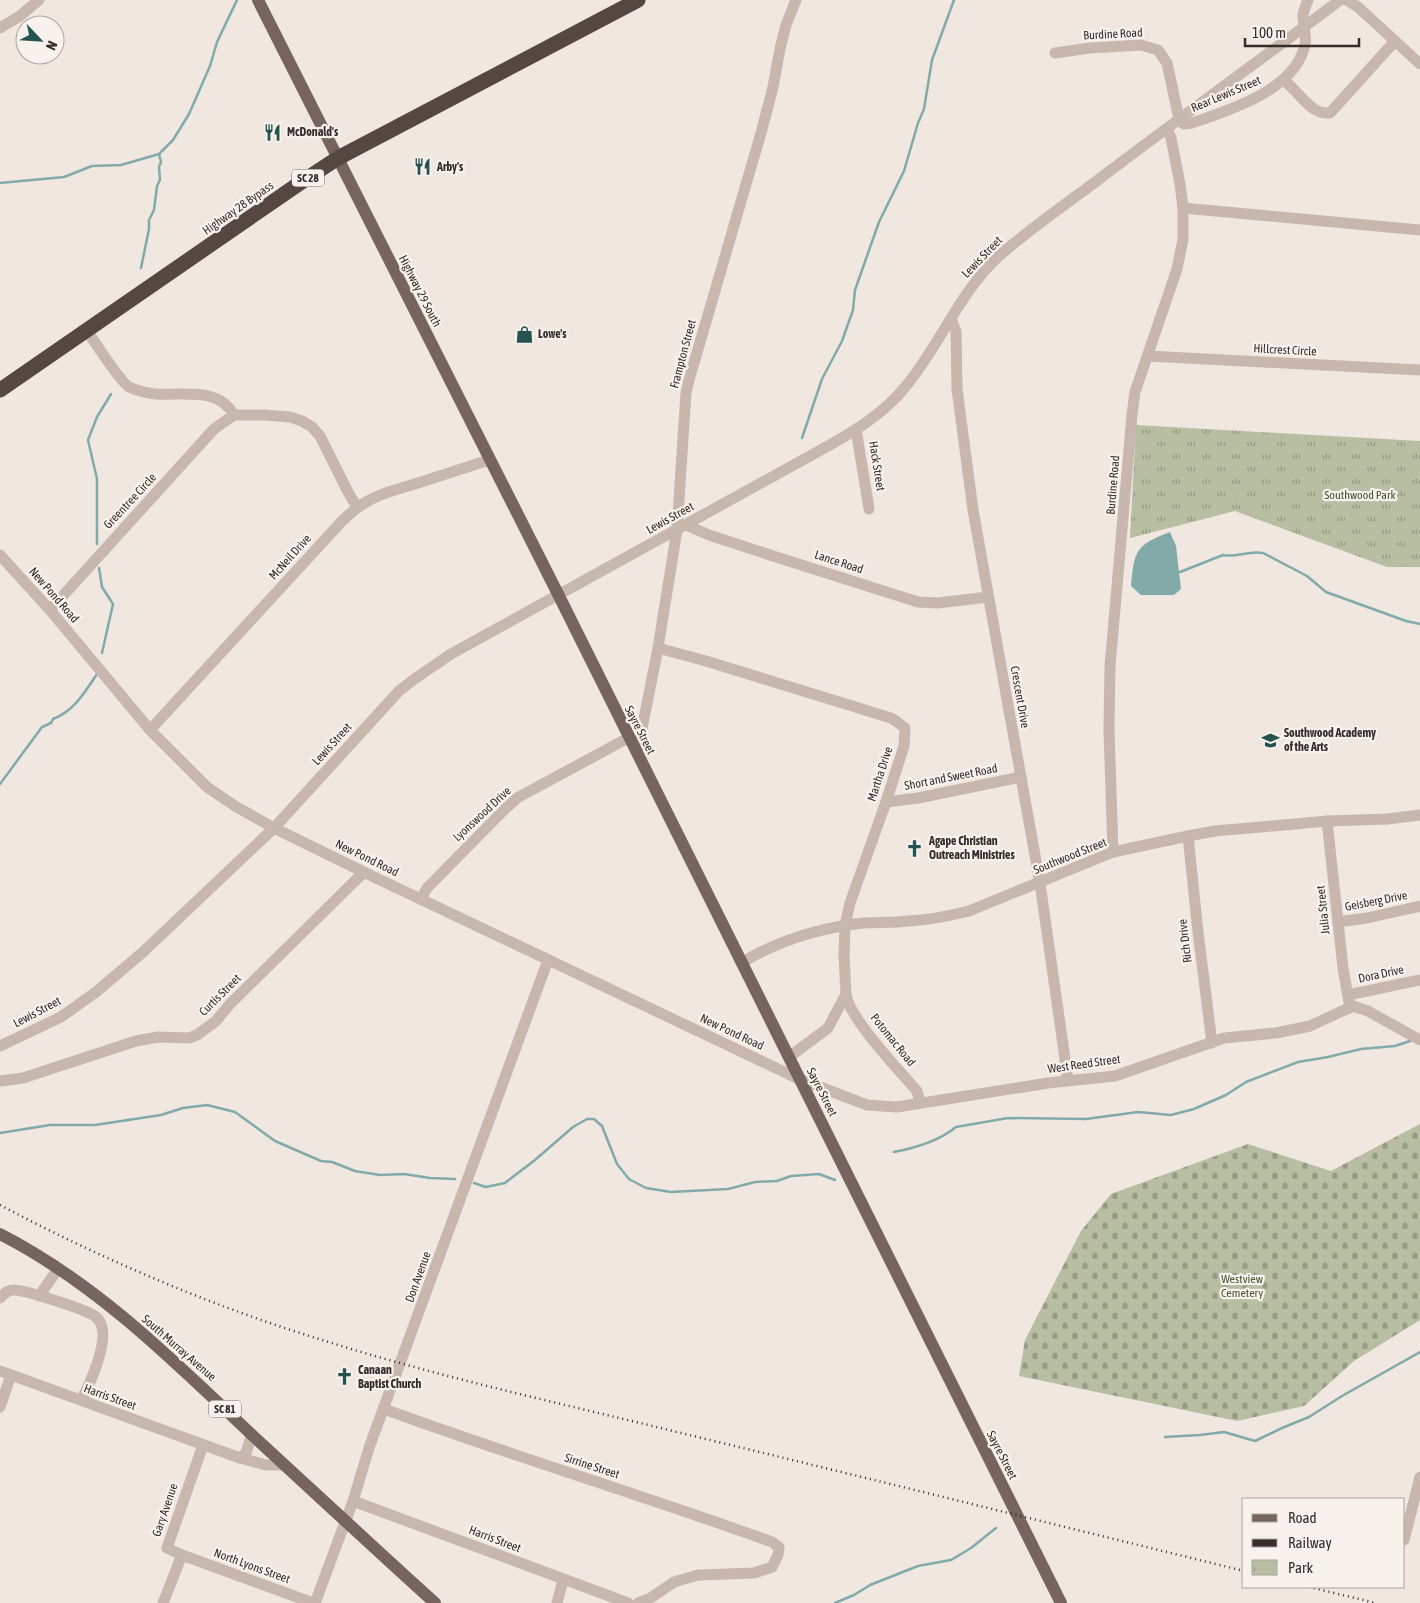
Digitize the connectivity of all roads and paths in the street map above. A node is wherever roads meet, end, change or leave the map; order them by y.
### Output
1 (39, 0) edge
2 (258, 0) edge
3 (638, 0) edge
4 (796, 0) edge
5 (1308, 0) edge
6 (1340, 0) edge
7 (1347, 0) edge
8 (1304, 27) junction
9 (0, 28) edge
10 (1395, 41) junction
11 (1055, 54) dead end
12 (1420, 64) edge
13 (1283, 80) junction
14 (1179, 119) junction
15 (1167, 129) junction
16 (338, 158) junction
17 (1183, 208) junction
18 (1420, 230) edge
19 (950, 319) junction
20 (87, 331) junction
21 (1148, 356) junction
22 (1420, 370) edge
23 (0, 390) edge
24 (234, 415) junction
25 (856, 429) junction
26 (489, 460) junction
27 (357, 507) junction
28 (869, 508) dead end
29 (682, 527) junction
30 (0, 555) edge
31 (558, 594) junction
32 (988, 597) junction
33 (50, 610) junction
34 (658, 648) junction
35 (150, 730) junction
36 (628, 738) junction
37 (637, 754) junction
38 (1021, 777) junction
39 (886, 802) junction
40 (1420, 815) edge
41 (1327, 821) junction
42 (274, 828) junction
43 (1188, 836) junction
44 (1113, 852) junction
45 (364, 872) junction
46 (1040, 883) junction
47 (421, 899) junction
48 (1420, 906) edge
49 (1338, 922) junction
50 (845, 925) junction
51 (548, 960) junction
52 (741, 963) junction
53 (1420, 980) edge
54 (846, 994) junction
55 (1348, 995) junction
56 (1350, 1008) junction
57 (1420, 1040) edge
58 (1212, 1043) junction
59 (0, 1046) edge
60 (789, 1058) junction
61 (799, 1079) junction
62 (1068, 1080) junction
63 (0, 1081) edge
64 (920, 1102) junction
65 (0, 1234) edge
66 (58, 1269) junction
67 (39, 1296) junction
68 (0, 1298) edge
69 (6, 1373) edge
70 (81, 1400) junction
71 (0, 1407) edge
72 (384, 1409) junction
73 (252, 1434) junction
74 (203, 1445) junction
75 (240, 1458) junction
76 (286, 1465) junction
77 (1420, 1478) edge
78 (353, 1501) junction
79 (346, 1520) junction
80 (1405, 1536) edge
81 (182, 1555) junction
82 (563, 1580) junction
83 (163, 1603) edge
84 (314, 1603) edge
85 (435, 1603) edge
86 (557, 1603) edge
87 (628, 1603) edge
88 (638, 1603) edge
89 (1061, 1603) edge

1 - 9 street
2 - 16 main road, Highway 29 South
3 - 16 highway, Highway 28 Bypass / SC 28
4 - 29 street, Frampton Street
5 - 8 street, Rear Lewis Street
6 - 8 street, Lewis Street
7 - 10 street
8 - 13 street, Rear Lewis Street
8 - 14 street, Lewis Street
10 - 12 street
10 - 13 street
11 - 14 street, Burdine Road
13 - 14 street, Rear Lewis Street
14 - 15 street, Lewis Street
15 - 17 street, Burdine Road
15 - 19 street, Lewis Street
16 - 20 highway, Highway 28 Bypass / SC 28
16 - 26 main road, Highway 29 South
17 - 18 street
17 - 21 street, Burdine Road
19 - 25 street, Lewis Street
19 - 32 street, Crescent Drive
20 - 23 highway, Highway 28 Bypass / SC 28
20 - 24 street
21 - 22 street, Hillcrest Circle
21 - 44 street, Burdine Road
24 - 27 street
24 - 33 street, Greentree Circle
25 - 28 street, Hack Street
25 - 29 street, Lewis Street
26 - 27 street, McNeil Drive
26 - 31 main road, Highway 29 South
27 - 35 street, McNeil Drive
29 - 31 street, Lewis Street
29 - 32 street, Lance Road
29 - 34 street, Frampton Street
30 - 33 street, New Pond Road
31 - 36 main road, Sayre Street
31 - 42 street, Lewis Street
32 - 38 street, Crescent Drive
33 - 35 street, New Pond Road
34 - 37 street, Frampton Street
34 - 39 street, Martha Drive
35 - 42 street, New Pond Road
36 - 37 main road, Sayre Street
36 - 47 street, Lyonswood Drive
37 - 52 main road, Sayre Street
38 - 39 street, Short and Sweet Road
38 - 46 street, Crescent Drive
39 - 50 street, Martha Drive
40 - 41 street, Southwood Street
41 - 43 street, Southwood Street
41 - 49 street, Julia Street
42 - 45 street, New Pond Road
42 - 59 street, Lewis Street
43 - 44 street, Southwood Street
43 - 58 street, Rich Drive
44 - 46 street, Southwood Street
45 - 47 street, New Pond Road
45 - 63 street, Curtis Street
46 - 50 street, Southwood Street
46 - 62 street, Crescent Drive
47 - 51 street, New Pond Road
48 - 49 street, Geisberg Drive
49 - 55 street, Julia Street
50 - 52 street, Southwood Street
50 - 54 street, Martha Drive
51 - 61 street, New Pond Road
51 - 72 street, Don Avenue
52 - 60 main road, Sayre Street
53 - 55 street, Dora Drive
54 - 60 street
54 - 64 street, Potomac Road
55 - 56 street, Julia Street
56 - 57 street
56 - 58 street, West Reed Street
58 - 62 street, West Reed Street
60 - 61 main road, Sayre Street
61 - 64 street, West Reed Street
61 - 89 main road, Sayre Street
62 - 64 street, West Reed Street
65 - 66 main road, South Murray Avenue / SC 81
66 - 67 street
66 - 73 main road, South Murray Avenue / SC 81
67 - 68 street
67 - 70 street
69 - 70 street, Harris Street
69 - 71 street
70 - 74 street, Harris Street
72 - 78 street, Don Avenue
72 - 88 street, Sirrine Street
73 - 75 street
73 - 76 main road, South Murray Avenue / SC 81
74 - 75 street, Harris Street
74 - 81 street, Gary Avenue
75 - 76 street, Harris Street
76 - 79 main road, South Murray Avenue / SC 81
77 - 80 street
78 - 79 street, Don Avenue
78 - 82 street, Harris Street
79 - 84 street, Don Avenue
79 - 85 main road, South Murray Avenue / SC 81
81 - 83 street
81 - 84 street, North Lyons Street
82 - 86 street
82 - 87 street, Harris Street

